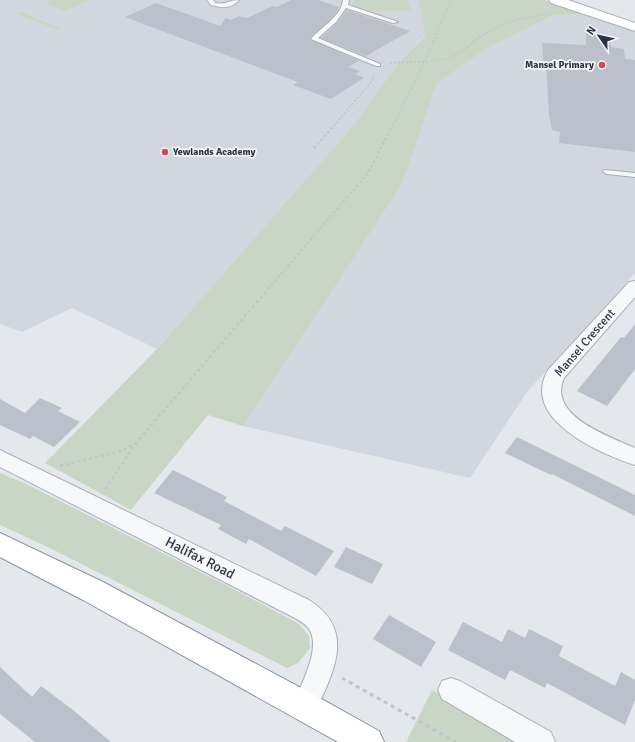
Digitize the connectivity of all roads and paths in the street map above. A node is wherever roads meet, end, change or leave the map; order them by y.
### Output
1 (204, 0) edge
2 (210, 0) edge
3 (236, 0) edge
4 (451, 0) edge
5 (555, 0) edge
6 (346, 3) edge
7 (590, 12) junction
8 (395, 22) dead end
9 (635, 27) edge
10 (424, 63) junction
11 (378, 65) junction
12 (314, 148) dead end
13 (607, 172) dead end
14 (635, 175) edge
15 (635, 286) edge
16 (138, 442) junction
17 (635, 457) edge
18 (0, 458) edge
19 (28, 472) junction
20 (94, 505) junction
21 (0, 544) edge
22 (321, 666) junction
23 (451, 690) dead end
24 (305, 706) junction
25 (368, 742) edge
26 (456, 742) edge
27 (541, 742) edge

1 - 2 lane
2 - 3 lane
4 - 10 path
5 - 7 main road
6 - 8 lane
6 - 11 lane
7 - 9 main road
7 - 10 path
10 - 11 path
10 - 16 path
11 - 12 path
13 - 14 lane
15 - 17 street, Mansel Crescent
16 - 19 path
16 - 20 path
18 - 19 street, Halifax Road
19 - 20 street, Halifax Road
20 - 22 street, Halifax Road
21 - 24 main road
22 - 24 street, Halifax Road
22 - 26 path
23 - 27 street
24 - 25 main road

